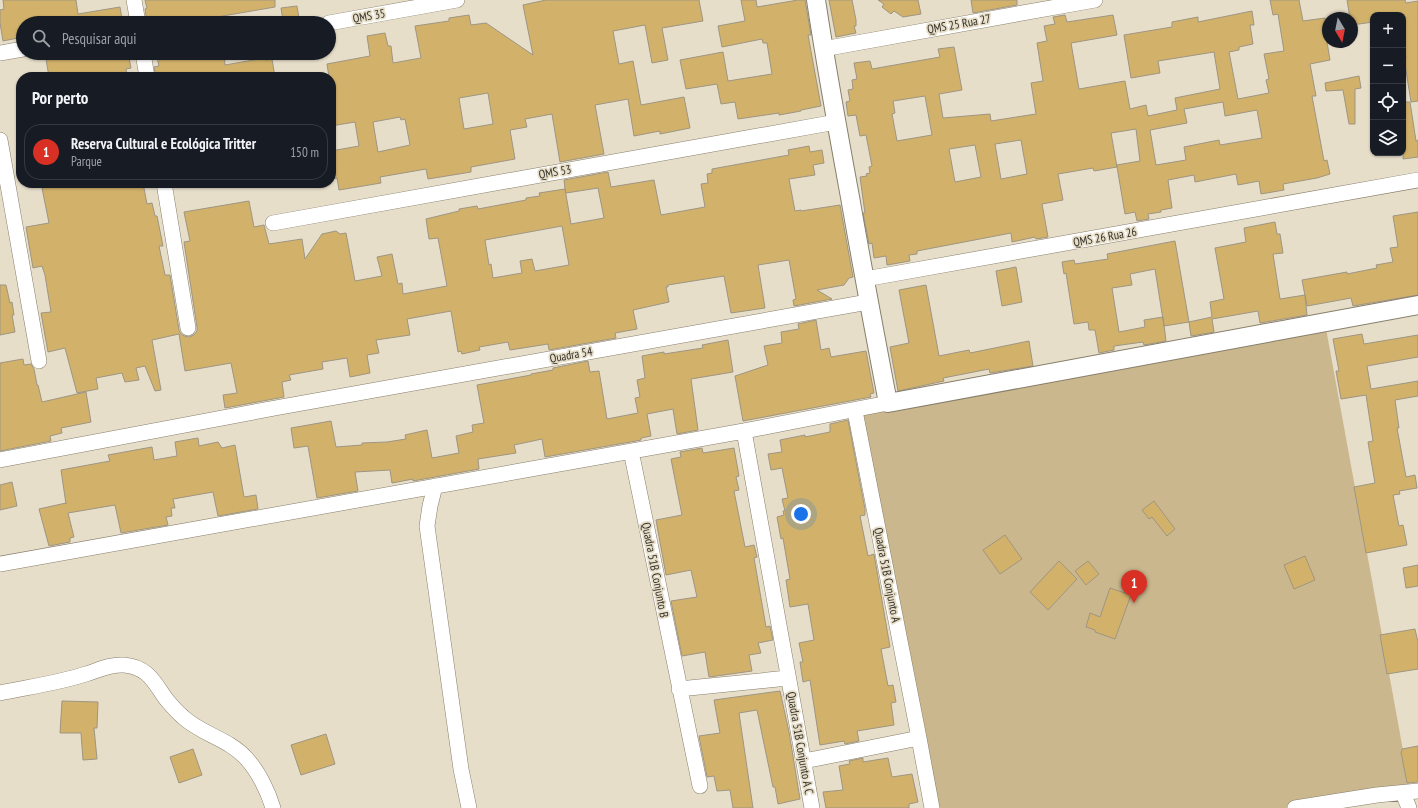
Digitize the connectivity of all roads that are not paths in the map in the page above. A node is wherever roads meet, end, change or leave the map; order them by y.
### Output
1 (134, 0) edge
2 (457, 0) edge
3 (816, 0) edge
4 (1095, 0) edge
5 (137, 16) edge
6 (336, 22) edge
7 (823, 49) junction
8 (16, 50) edge
9 (0, 53) edge
10 (144, 60) edge
11 (146, 72) edge
12 (836, 122) junction
13 (0, 140) edge
14 (1418, 180) edge
15 (165, 188) edge
16 (273, 223) dead end
17 (865, 279) junction
18 (868, 302) junction
19 (1418, 305) edge
20 (188, 328) dead end
21 (39, 361) dead end
22 (888, 403) junction
23 (855, 410) junction
24 (744, 431) junction
25 (632, 451) junction
26 (0, 460) edge
27 (435, 486) junction
28 (0, 564) edge
29 (788, 678) junction
30 (679, 689) junction
31 (0, 693) edge
32 (919, 738) junction
33 (804, 761) junction
34 (700, 786) dead end
35 (1418, 792) edge
36 (1403, 793) junction
37 (273, 808) edge
38 (469, 808) edge
39 (812, 808) edge
40 (932, 808) edge
41 (1296, 808) edge
42 (1409, 808) edge

1 - 5 street
2 - 6 street, QMS 35
3 - 7 street
4 - 7 street, QMS 25 Rua 27
7 - 12 street
8 - 9 street
10 - 11 street
12 - 16 street, QMS 53
12 - 17 street
13 - 21 street
14 - 17 street, QMS 26 Rua 26
15 - 20 street
17 - 18 street
18 - 22 street
18 - 26 street, Quadra 54
19 - 22 street
22 - 23 street
23 - 24 street
23 - 32 street, Quadra 51B Conjunto A
24 - 25 street
24 - 29 street
25 - 27 street
25 - 30 street, Quadra 51B Conjunto B
27 - 28 street
27 - 38 street
29 - 30 street
29 - 33 street, Quadra 51B Conjunto A C
30 - 34 street, Quadra 51B Conjunto B
31 - 37 street
32 - 33 street
32 - 40 street, Quadra 51B Conjunto A
33 - 39 street, Quadra 51B Conjunto A C
35 - 36 street
36 - 41 street
36 - 42 street

